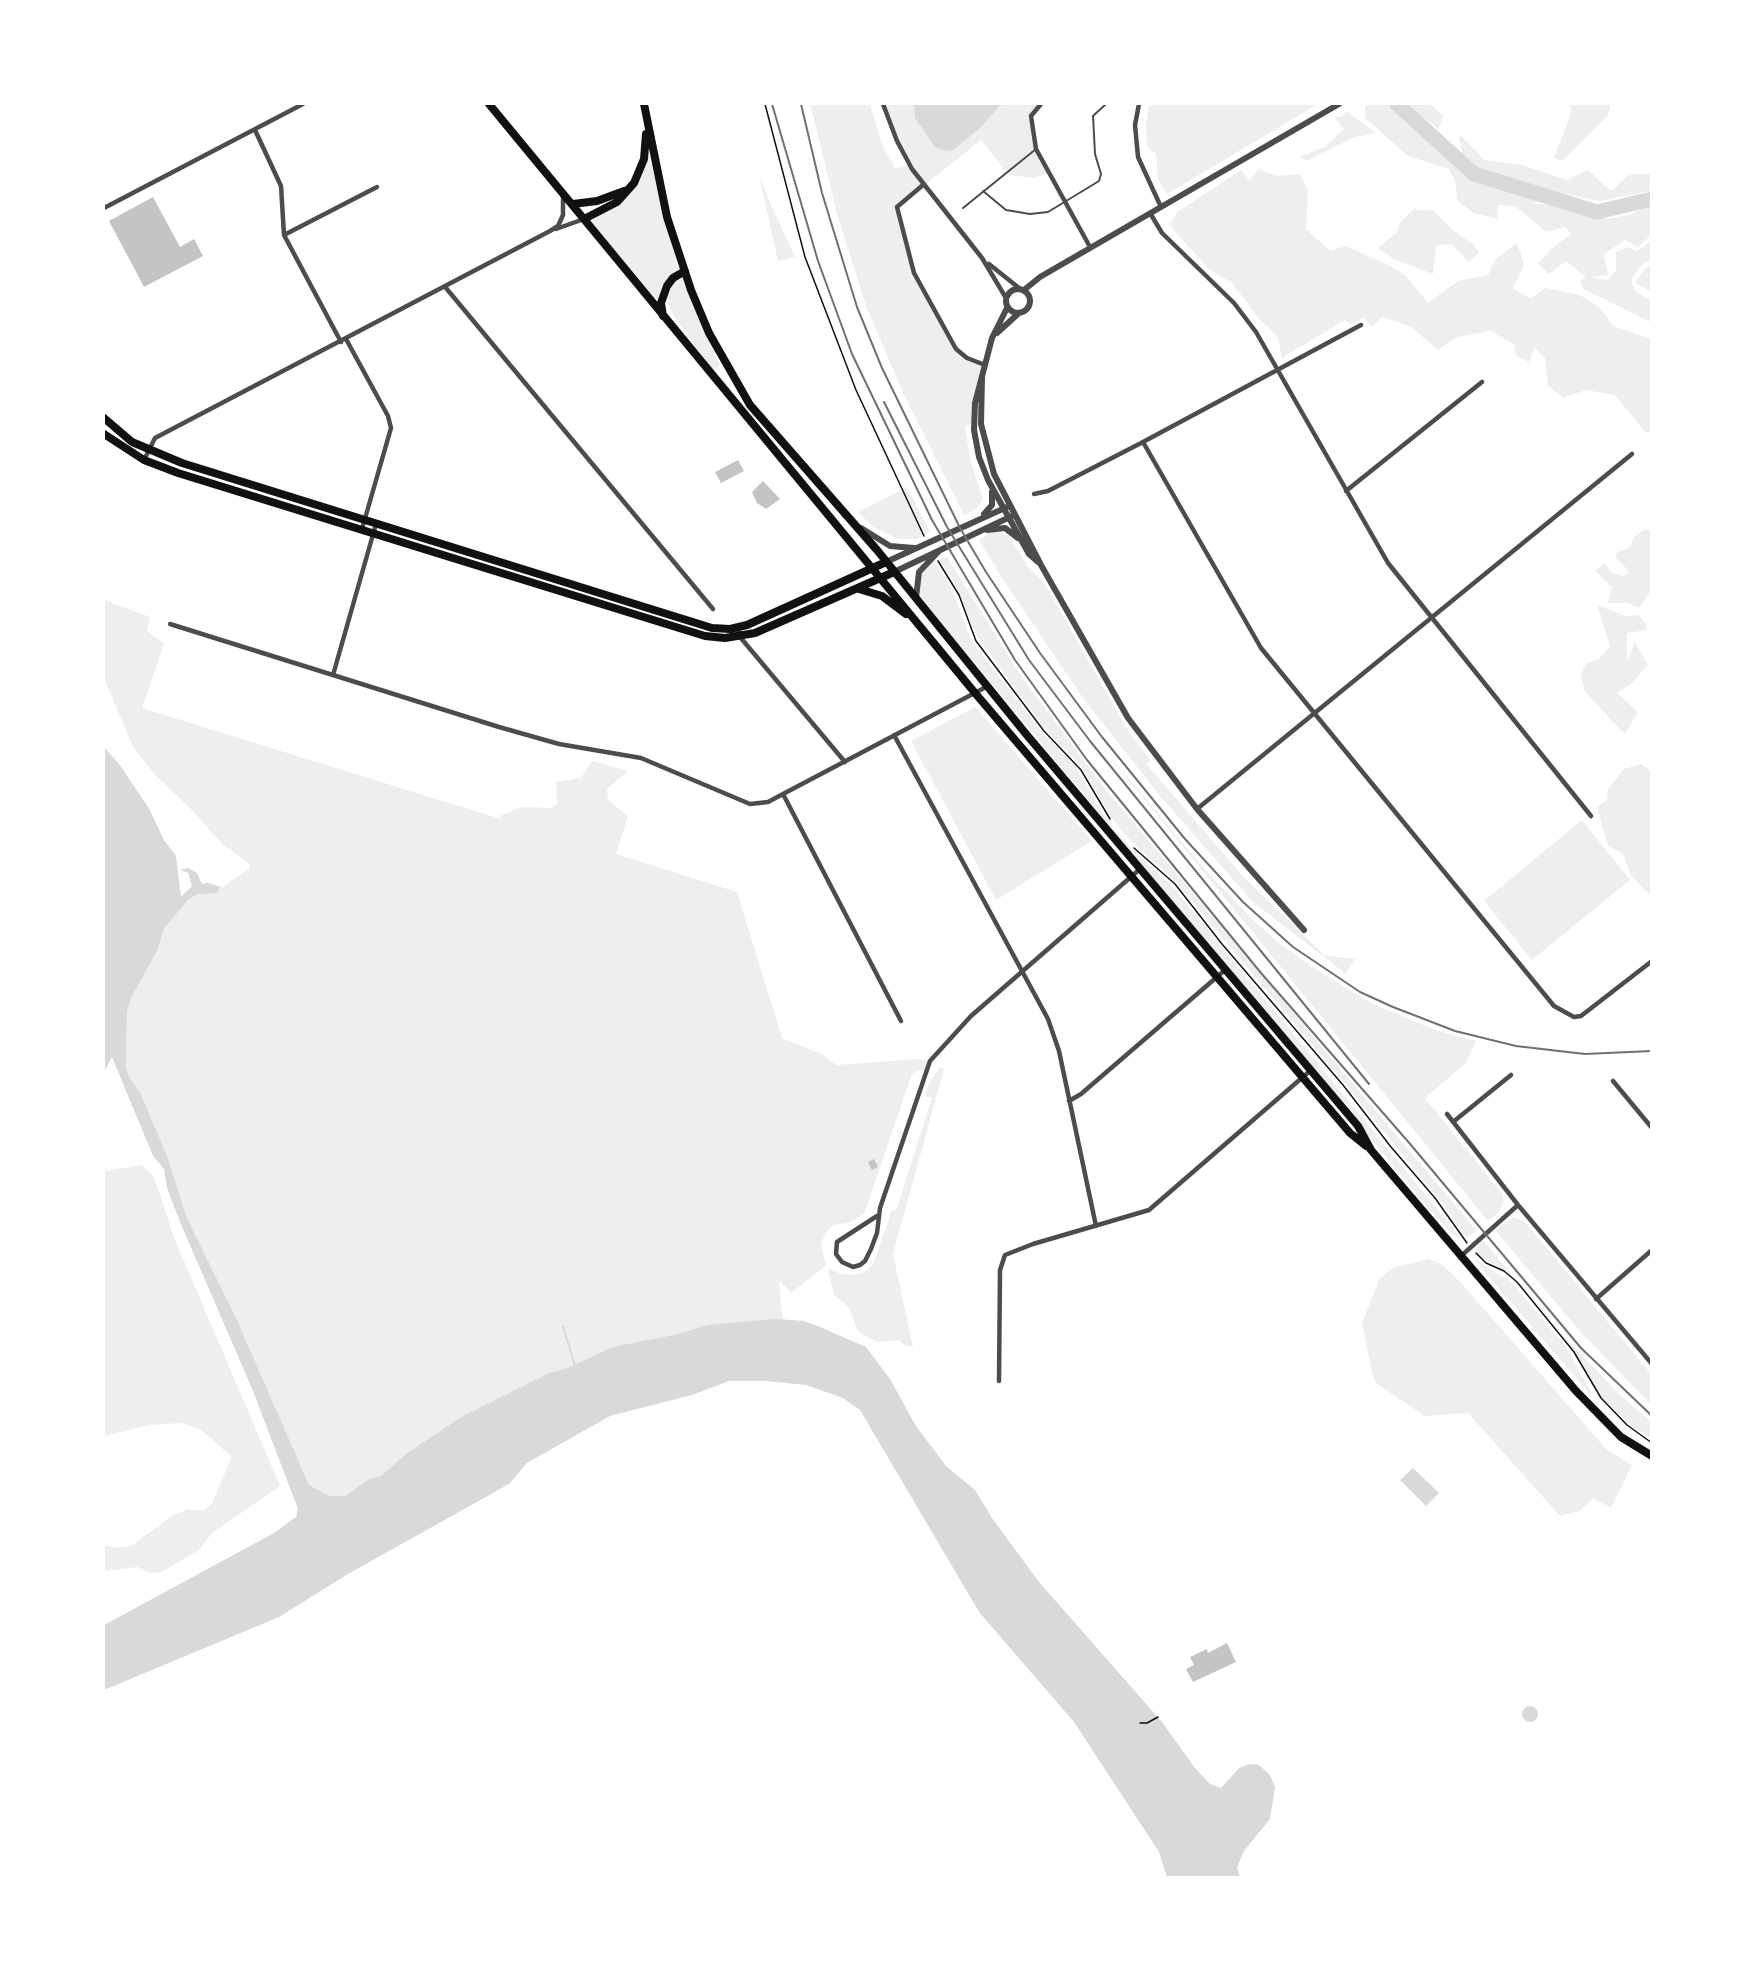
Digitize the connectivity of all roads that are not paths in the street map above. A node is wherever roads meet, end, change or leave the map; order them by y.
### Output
1 (303, 104) edge
2 (489, 104) edge
3 (644, 104) edge
4 (884, 104) edge
5 (1041, 104) edge
6 (1106, 104) edge
7 (1139, 104) edge
8 (1339, 104) edge
9 (255, 130) junction
10 (1036, 149) junction
11 (923, 185) junction
12 (377, 187) dead end
13 (630, 188) junction
14 (561, 190) junction
15 (983, 191) junction
16 (1063, 203) junction
17 (573, 204) junction
18 (963, 207) dead end
19 (1161, 207) junction
20 (104, 208) edge
21 (1150, 213) junction
22 (584, 219) junction
23 (550, 231) junction
24 (284, 235) junction
25 (1090, 247) junction
26 (982, 258) junction
27 (685, 272) junction
28 (1040, 277) junction
29 (446, 288) junction
30 (1021, 289) junction
31 (1006, 298) junction
32 (1030, 298) junction
33 (1007, 308) junction
34 (1019, 314) junction
35 (663, 316) junction
36 (1361, 325) dead end
37 (992, 338) junction
38 (343, 340) junction
39 (985, 365) junction
40 (1277, 368) junction
41 (982, 377) junction
42 (1482, 382) dead end
43 (104, 418) edge
44 (104, 434) edge
45 (1143, 442) junction
46 (147, 450) junction
47 (1632, 454) dead end
48 (144, 460) junction
49 (988, 480) junction
50 (1346, 491) junction
51 (1034, 495) dead end
52 (1007, 507) junction
53 (1012, 516) junction
54 (364, 521) junction
55 (852, 522) junction
56 (974, 522) junction
57 (376, 524) junction
58 (362, 530) junction
59 (981, 531) junction
60 (373, 533) junction
61 (918, 548) junction
62 (937, 554) junction
63 (1029, 554) junction
64 (886, 562) junction
65 (1041, 564) junction
66 (874, 568) junction
67 (894, 572) junction
68 (881, 579) junction
69 (859, 589) junction
70 (916, 598) junction
71 (713, 609) dead end
72 (912, 616) junction
73 (1431, 618) junction
74 (170, 624) dead end
75 (738, 628) junction
76 (741, 637) junction
77 (333, 675) junction
78 (988, 686) junction
79 (975, 693) junction
80 (1314, 713) junction
81 (894, 735) junction
82 (844, 762) junction
83 (783, 795) junction
84 (1197, 809) junction
85 (1591, 816) dead end
86 (1140, 869) junction
87 (1132, 876) junction
88 (1304, 930) dead end
89 (1652, 961) edge
90 (1023, 970) junction
91 (1225, 970) junction
92 (1217, 977) junction
93 (901, 1021) dead end
94 (1311, 1070) junction
95 (1511, 1075) dead end
96 (1303, 1077) junction
97 (1613, 1081) dead end
98 (1069, 1101) junction
99 (1447, 1114) dead end
100 (1453, 1122) junction
101 (1652, 1128) edge
102 (1371, 1150) junction
103 (1518, 1205) junction
104 (877, 1216) junction
105 (1096, 1226) junction
106 (1652, 1250) edge
107 (1461, 1256) junction
108 (1596, 1299) junction
109 (1652, 1364) edge
110 (999, 1381) dead end
111 (1652, 1456) edge

1 - 9 street
2 - 14 highway
3 - 13 highway
3 - 27 highway
4 - 11 street
5 - 10 street
6 - 16 lane
7 - 19 street
8 - 19 street
9 - 20 street
9 - 24 street
10 - 15 lane
10 - 16 street
11 - 26 street
11 - 39 street
12 - 24 street
13 - 17 highway
13 - 22 highway
14 - 17 highway
14 - 23 street
15 - 16 lane
15 - 18 lane
16 - 25 street
17 - 22 highway
19 - 21 street
21 - 25 street
21 - 40 street
22 - 23 street
22 - 35 highway
23 - 29 street
24 - 38 street
25 - 28 street
26 - 30 street
26 - 31 street
27 - 35 highway
27 - 55 highway
28 - 30 street
28 - 32 street
29 - 38 street
29 - 71 street
30 - 31 street
30 - 32 street
31 - 33 street
32 - 34 street
33 - 34 street
33 - 37 street
34 - 37 street
35 - 66 highway
36 - 40 street
37 - 39 street
38 - 46 street
38 - 54 street
39 - 41 street
40 - 45 street
40 - 50 street
41 - 49 street
41 - 52 street
42 - 50 street
43 - 46 main road
44 - 48 main road
45 - 51 street
45 - 80 street
46 - 48 street
46 - 54 main road
47 - 73 street
48 - 58 main road
49 - 52 street
49 - 56 street
50 - 73 street
52 - 53 street
52 - 56 street
53 - 59 street
53 - 63 street
53 - 65 street
54 - 57 main road
54 - 58 street
55 - 61 street
55 - 64 highway
56 - 61 street
57 - 60 street
57 - 75 main road
58 - 60 main road
59 - 62 street
59 - 63 street
60 - 76 main road
60 - 77 street
61 - 64 street
62 - 67 street
62 - 70 street
63 - 65 street
64 - 66 main road
64 - 67 highway
65 - 84 street
66 - 68 highway
66 - 75 main road
67 - 68 main road
67 - 70 highway
68 - 69 main road
68 - 72 highway
69 - 72 highway
69 - 76 main road
70 - 78 highway
72 - 79 highway
73 - 80 street
73 - 85 street
74 - 77 street
75 - 76 street
76 - 82 street
77 - 83 street
78 - 79 street
78 - 86 highway
79 - 81 street
79 - 87 highway
80 - 84 street
80 - 89 street
81 - 82 street
81 - 90 street
82 - 83 street
83 - 93 street
84 - 88 street
86 - 87 street
86 - 91 highway
87 - 90 street
87 - 92 highway
90 - 98 street
90 - 104 street
91 - 92 street
91 - 94 highway
92 - 96 highway
92 - 98 street
94 - 96 street
94 - 102 highway
95 - 100 street
96 - 102 highway
96 - 105 street
97 - 101 street
98 - 105 street
99 - 100 street
100 - 103 street
102 - 107 highway
103 - 107 street
103 - 108 street
104 - 104 street
105 - 110 street
106 - 108 street
107 - 111 highway
108 - 109 street

